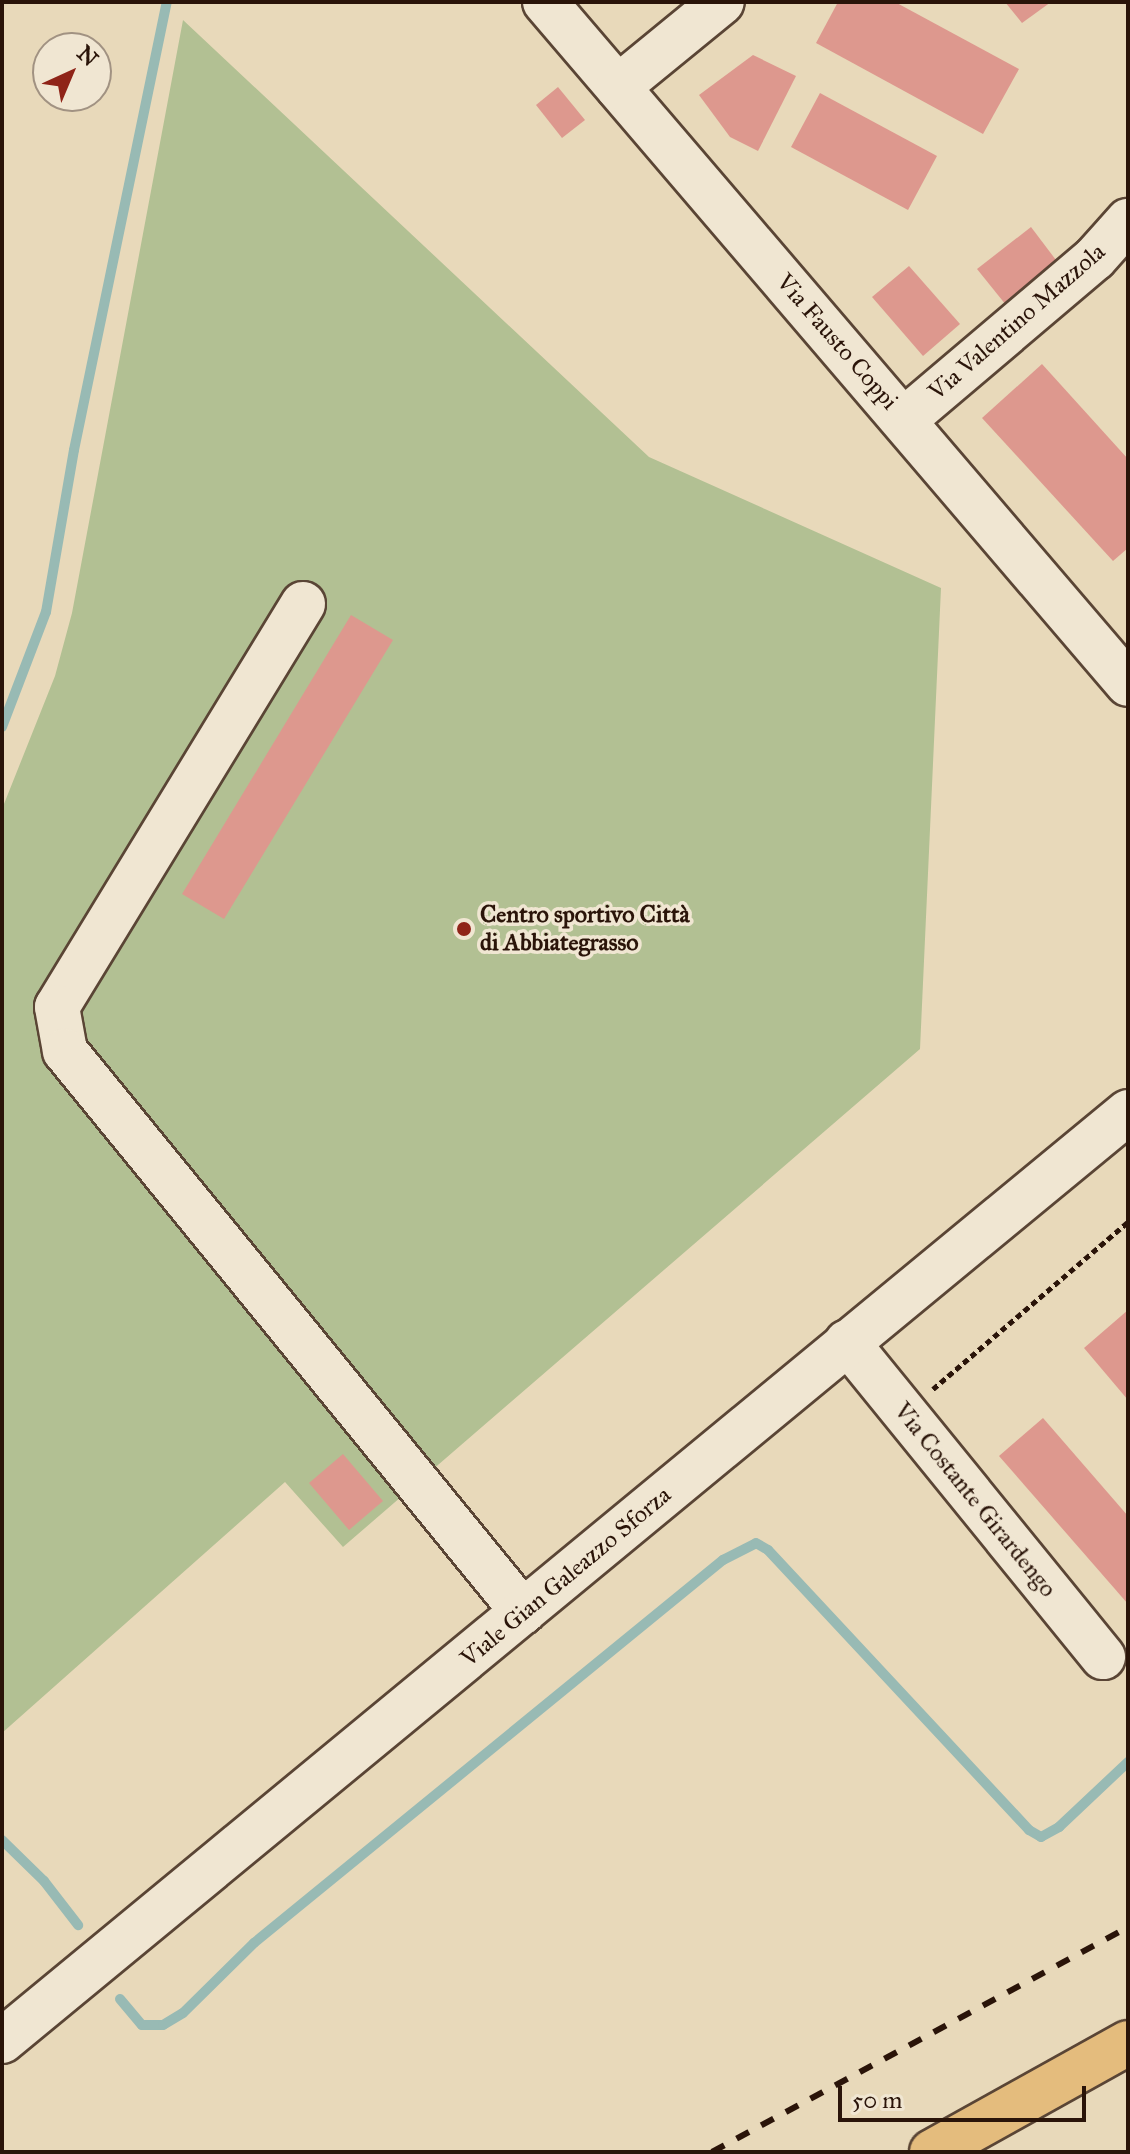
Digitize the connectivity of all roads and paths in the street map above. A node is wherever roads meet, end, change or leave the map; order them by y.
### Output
1 (545, 2) edge
2 (722, 2) edge
3 (618, 87) junction
4 (1128, 221) edge
5 (904, 420) junction
6 (303, 604) dead end
7 (1128, 684) edge
8 (1128, 1112) edge
9 (1128, 1222) edge
10 (847, 1342) junction
11 (905, 1413) junction
12 (523, 1612) junction
13 (1103, 1657) dead end
14 (2, 2041) edge
15 (1128, 2043) edge
16 (932, 2152) edge

1 - 3 street, Via Fausto Coppi
2 - 3 street
3 - 5 street, Via Fausto Coppi
4 - 5 street, Via Valentino Mazzola
5 - 7 street, Via Fausto Coppi
6 - 12 street
8 - 10 street, Viale Gian Galeazzo Sforza
9 - 11 path
10 - 11 street, Via Costante Girardengo
10 - 12 street, Viale Gian Galeazzo Sforza
11 - 13 street, Via Costante Girardengo
12 - 14 street, Viale Gian Galeazzo Sforza
15 - 16 main road

